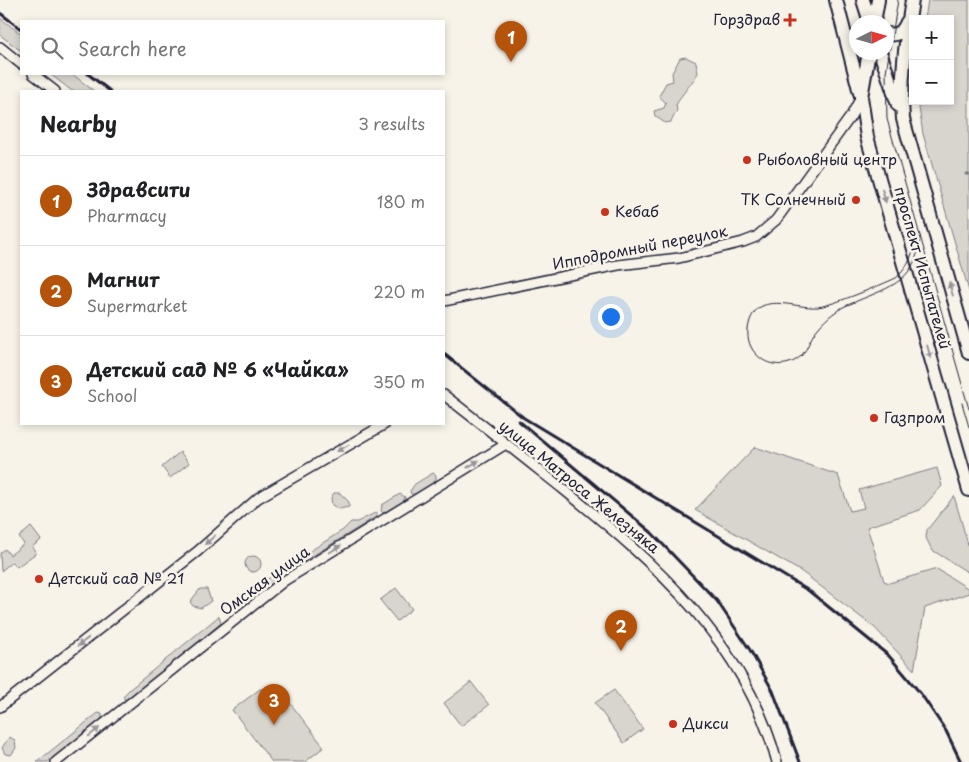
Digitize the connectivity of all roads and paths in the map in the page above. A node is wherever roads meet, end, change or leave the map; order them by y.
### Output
1 (836, 0) edge
2 (863, 0) edge
3 (912, 0) edge
4 (868, 15) edge
5 (910, 15) edge
6 (909, 18) joint
7 (894, 34) edge
8 (0, 47) edge
9 (868, 60) edge
10 (883, 60) edge
11 (20, 63) edge
12 (34, 75) edge
13 (54, 90) edge
14 (861, 97) junction
15 (903, 119) junction
16 (445, 301) edge
17 (969, 353) edge
18 (445, 396) edge
19 (383, 425) edge
20 (506, 444) junction
21 (969, 490) edge
22 (0, 707) edge
23 (56, 762) edge
24 (777, 762) edge

1 - 14 main road
2 - 4 main road
3 - 5 main road, проспект Испытателей
6 - 7 main road
6 - 15 main road, проспект Испытателей
8 - 11 street
9 - 14 main road, проспект Испытателей
10 - 15 main road
12 - 13 street
14 - 16 street, Ипподромный переулок
14 -> 21 main road, проспект Испытателей
17 -> 15 main road, проспект Испытателей
18 - 20 street, улица Матроса Железняка
19 -> 22 street
23 -> 20 street, Омская улица
20 - 24 street, улица Матроса Железняка

